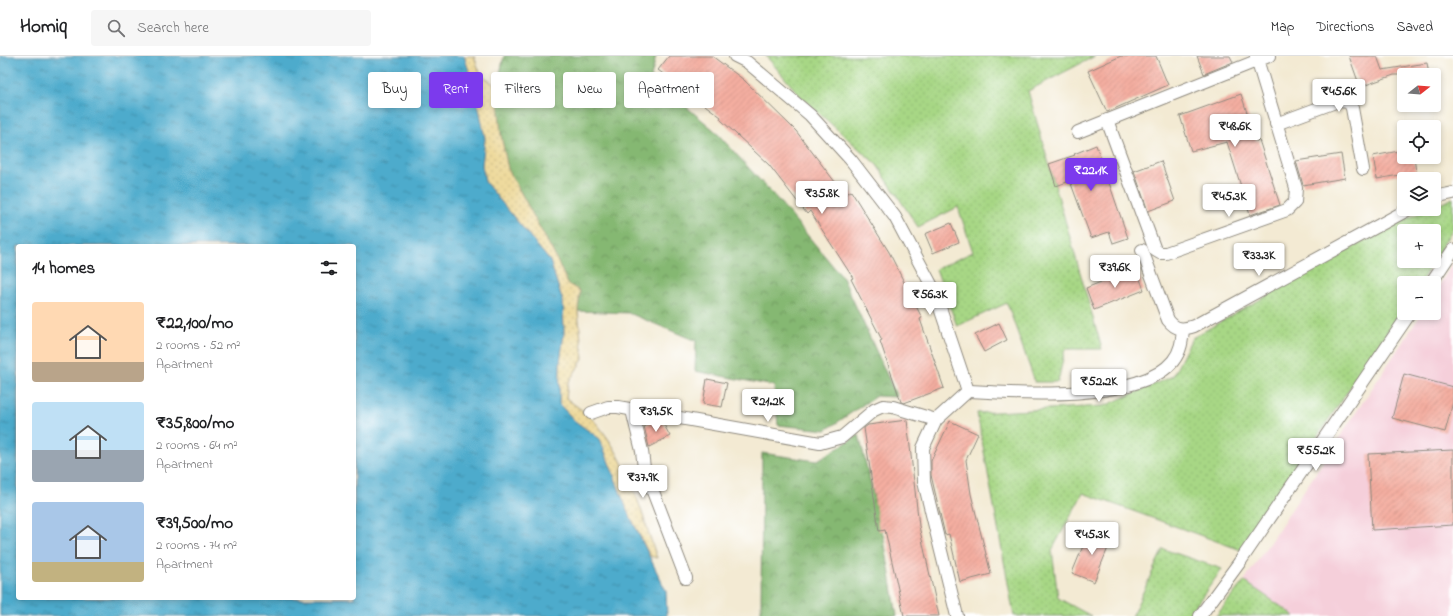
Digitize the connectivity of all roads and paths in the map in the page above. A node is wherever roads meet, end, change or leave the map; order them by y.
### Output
1 (735, 56) edge
2 (1269, 56) edge
3 (1256, 58) edge
4 (1108, 120) junction
5 (1276, 124) junction
6 (1078, 132) dead end
7 (1363, 169) dead end
8 (1453, 193) edge
9 (1441, 196) edge
10 (1397, 216) edge
11 (1142, 250) dead end
12 (1453, 250) edge
13 (1436, 276) edge
14 (1405, 320) edge
15 (1183, 329) junction
16 (968, 391) junction
17 (632, 410) junction
18 (591, 413) dead end
19 (936, 420) junction
20 (686, 578) dead end
21 (957, 616) edge
22 (1200, 616) edge

1 - 16 street
2 - 3 street
3 - 4 street
3 - 5 street
4 - 5 street
4 - 6 street
5 - 7 street
8 - 9 street
10 - 15 street
11 - 15 street
12 - 13 street
14 - 22 street
15 - 16 street
16 - 19 street
17 - 18 street
17 - 19 street
17 - 20 street
19 - 21 street

